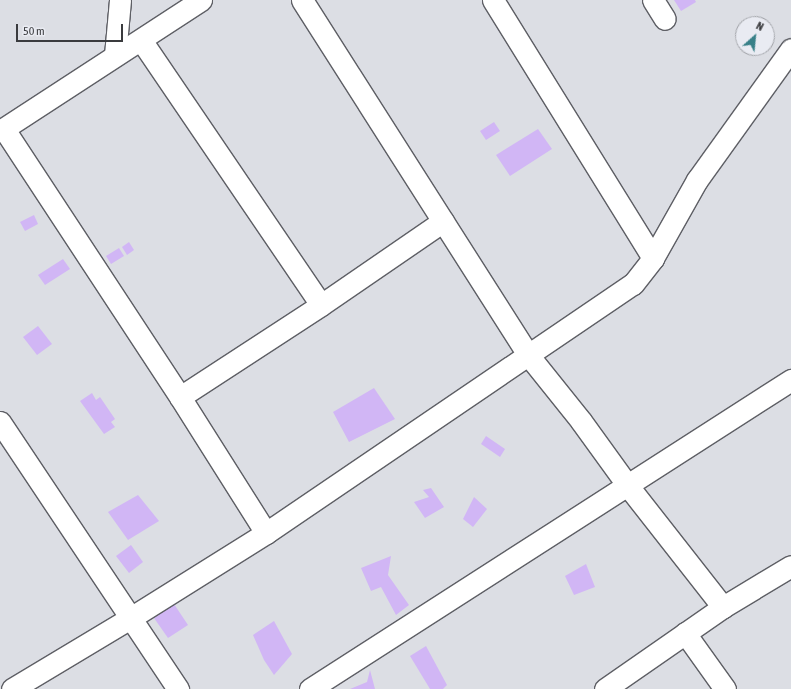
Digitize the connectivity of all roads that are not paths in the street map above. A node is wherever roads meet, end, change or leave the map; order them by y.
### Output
1 (120, 0) edge
2 (201, 0) edge
3 (302, 0) edge
4 (494, 0) edge
5 (653, 0) edge
6 (665, 19) dead end
7 (141, 40) junction
8 (791, 49) edge
9 (115, 55) junction
10 (2, 130) edge
11 (443, 221) junction
12 (653, 258) junction
13 (321, 305) junction
14 (529, 356) junction
15 (791, 380) edge
16 (180, 397) junction
17 (0, 422) edge
18 (628, 486) junction
19 (266, 533) junction
20 (791, 566) edge
21 (723, 607) junction
22 (132, 617) junction
23 (685, 633) junction
24 (12, 689) edge
25 (178, 689) edge
26 (310, 689) edge
27 (605, 689) edge
28 (725, 689) edge

1 - 9 street
2 - 7 street
3 - 11 street
4 - 12 street
5 - 6 street
7 - 9 street
7 - 13 street
8 - 12 street
9 - 10 street
10 - 16 street
11 - 13 street
11 - 14 street
12 - 14 street
13 - 16 street
14 - 18 street
14 - 19 street
15 - 18 street
16 - 19 street
17 - 22 street
18 - 21 street
18 - 26 street
19 - 22 street
20 - 21 street
21 - 23 street
22 - 24 street
22 - 25 street
23 - 27 street
23 - 28 street

